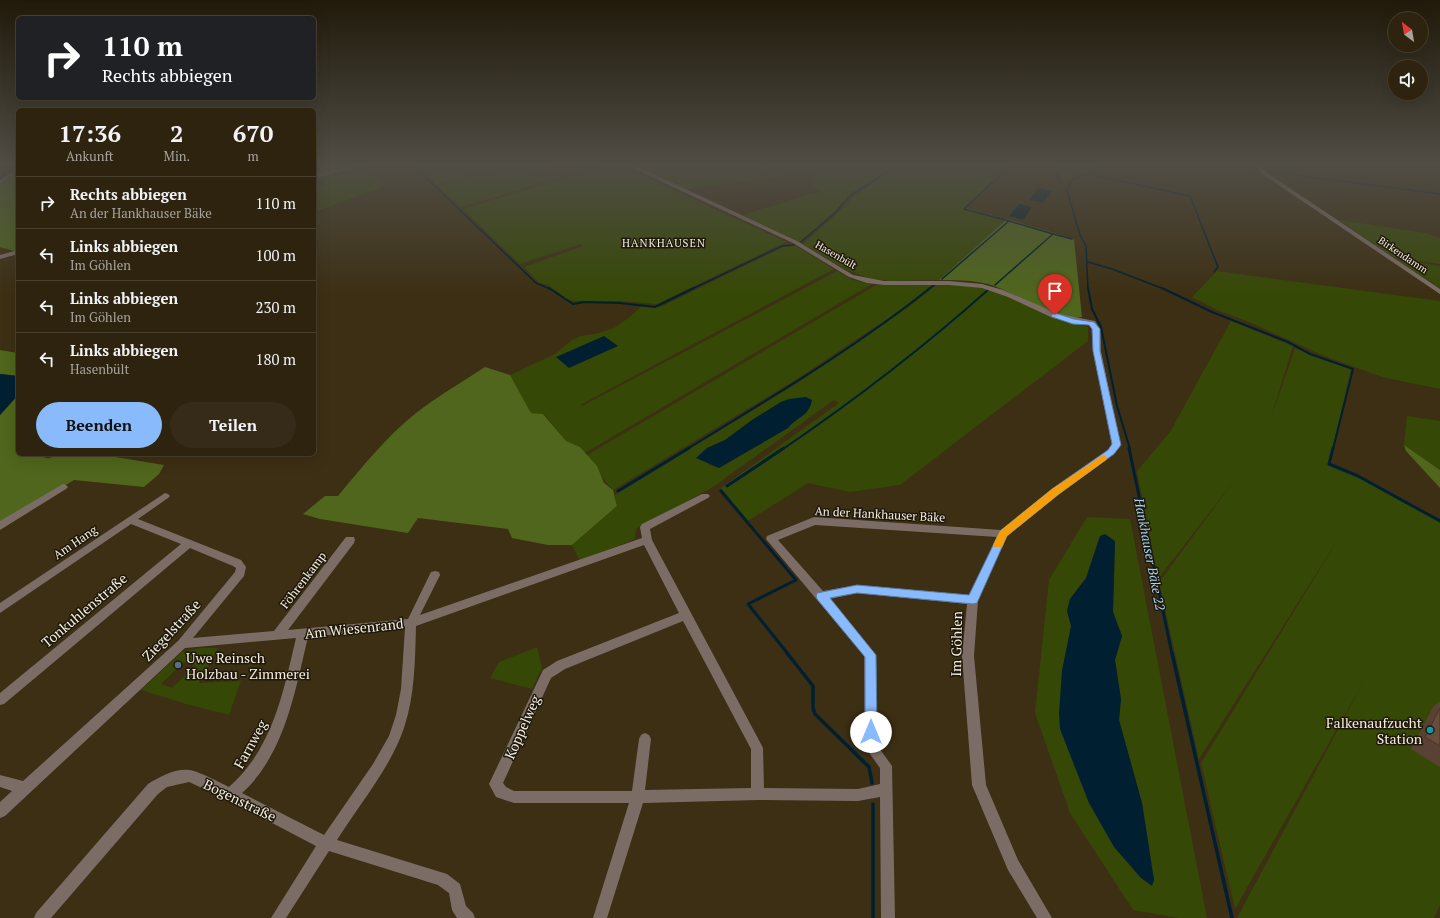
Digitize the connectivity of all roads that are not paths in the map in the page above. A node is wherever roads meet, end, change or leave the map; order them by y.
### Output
1 (721, 208) edge
2 (1315, 208) edge
3 (16, 253) edge
4 (0, 257) edge
5 (1440, 292) edge
6 (1092, 323) joint
7 (63, 487) dead end
8 (166, 496) dead end
9 (705, 496) dead end
10 (131, 520) junction
11 (0, 526) edge
12 (1003, 534) junction
13 (350, 540) dead end
14 (647, 540) junction
15 (188, 544) junction
16 (435, 575) dead end
17 (821, 596) junction
18 (973, 600) junction
19 (0, 609) edge
20 (687, 615) junction
21 (411, 623) junction
22 (303, 633) junction
23 (277, 636) junction
24 (182, 644) junction
25 (0, 700) edge
26 (645, 739) dead end
27 (0, 781) edge
28 (25, 788) junction
29 (885, 789) junction
30 (232, 794) junction
31 (758, 794) junction
32 (638, 797) junction
33 (0, 811) edge
34 (326, 843) junction
35 (41, 918) edge
36 (278, 918) edge
37 (468, 918) edge
38 (600, 918) edge
39 (888, 918) edge
40 (1045, 918) edge

1 - 6 street, Hasenbült
2 - 5 street, Birkendamm
3 - 4 street
6 - 12 street, Im Göhlen
7 - 11 street
8 - 10 street, Am Hang
9 - 14 street
10 - 15 street, Ziegelstraße
10 - 19 street, Am Hang
12 - 17 street, An der Hankhauser Bäke
12 - 18 street, Im Göhlen
13 - 23 street, Föhrenkamp
14 - 20 street
14 - 21 street
15 - 24 street, Ziegelstraße
15 - 25 street, Tonkuhlenstraße
16 - 21 street
17 - 18 street
17 - 29 street
18 - 40 street, Im Göhlen
20 - 31 street
20 - 32 street, Koppelweg
21 - 22 street, Am Wiesenrand
21 - 34 street, Am Wiesenrand
22 - 23 street, Am Wiesenrand
22 - 30 street, Farnweg
23 - 24 street, Am Wiesenrand
24 - 28 street, Ziegelstraße
26 - 32 street
27 - 28 street
28 - 33 street, Ziegelstraße
29 - 31 street, Koppelweg
29 - 39 street
30 - 34 street, Bogenstraße
30 - 35 street, Bogenstraße
31 - 32 street, Koppelweg
32 - 38 street
34 - 36 street, Am Wiesenrand
34 - 37 street, Bogenstraße

